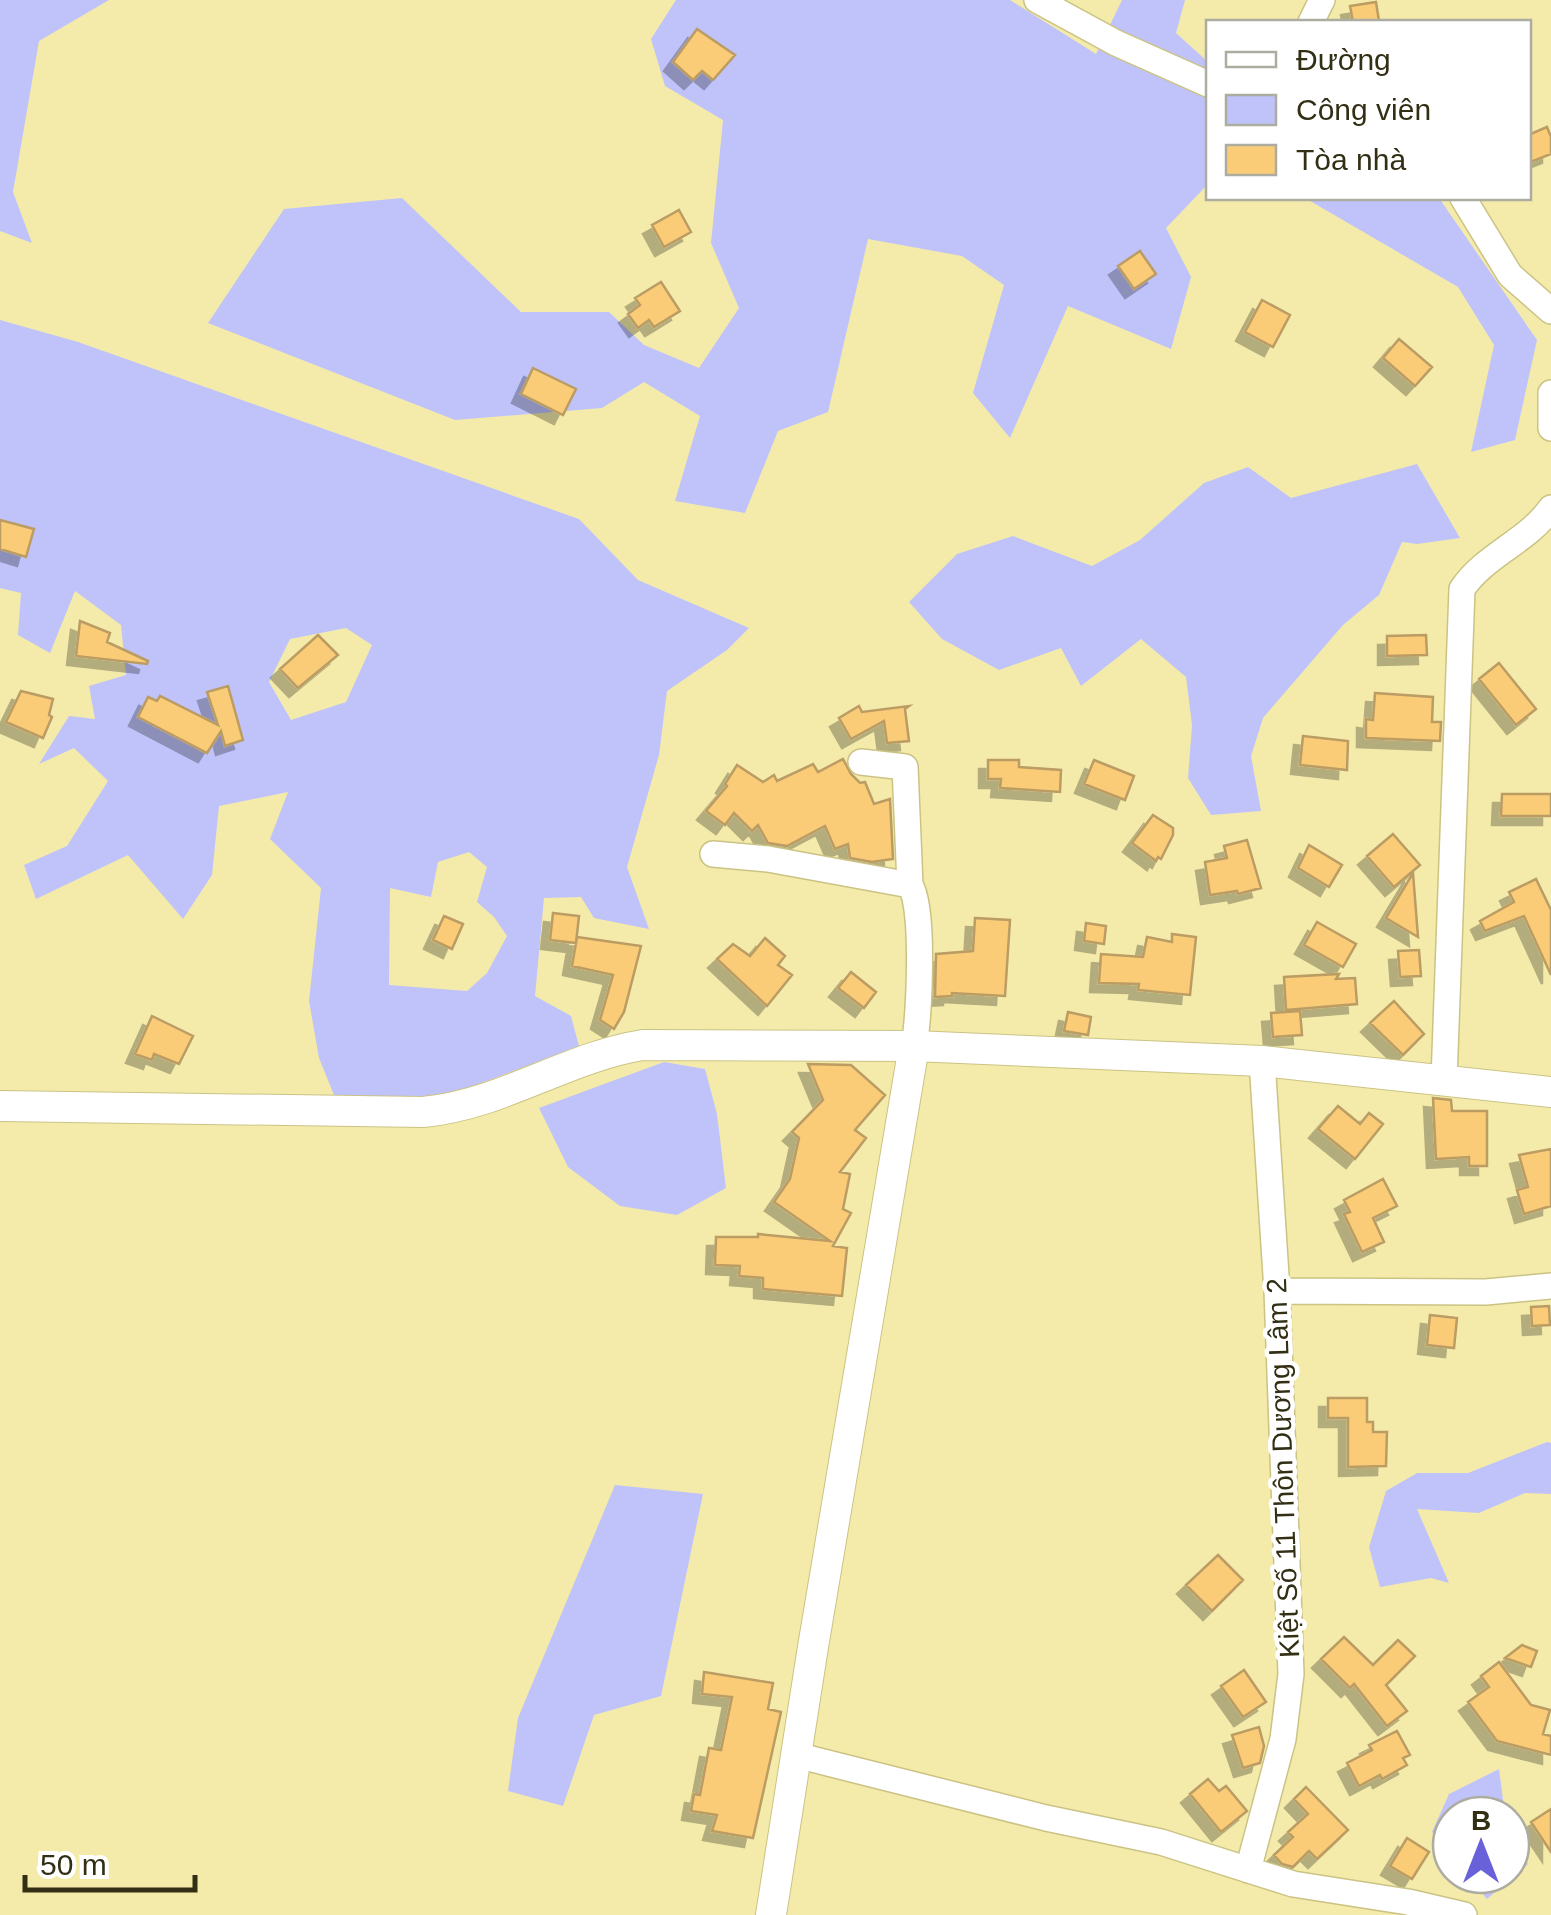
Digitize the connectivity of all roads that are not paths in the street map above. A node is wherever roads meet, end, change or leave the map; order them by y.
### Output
1 (1037, 0) edge
2 (1206, 83) edge
3 (1463, 200) edge
4 (1551, 311) edge
5 (1551, 393) edge
6 (1551, 428) edge
7 (1551, 508) edge
8 (861, 762) dead end
9 (712, 854) dead end
10 (910, 885) junction
11 (914, 1046) junction
12 (1262, 1061) junction
13 (1444, 1080) junction
14 (1551, 1092) edge
15 (0, 1106) edge
16 (1551, 1286) edge
17 (1277, 1290) junction
18 (796, 1754) junction
19 (1248, 1870) junction
20 (771, 1915) edge
21 (1464, 1915) edge

1 - 2 street
3 - 4 street
5 - 6 street
7 - 13 street
8 - 10 street
9 - 10 street
10 - 11 street
11 - 12 street
11 - 15 street
11 - 18 street
12 - 13 street
12 - 17 street, Kiệt Số 11 Thôn Dương Lâm 2
13 - 14 street
16 - 17 street
17 - 19 street, Kiệt Số 11 Thôn Dương Lâm 2
18 - 19 street
18 - 20 street
19 - 21 street

